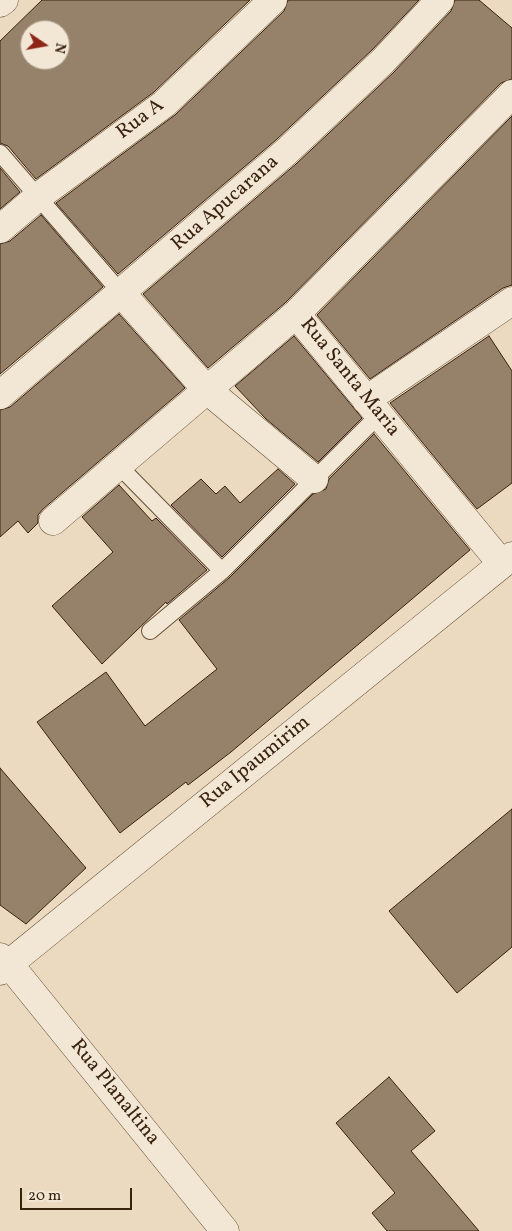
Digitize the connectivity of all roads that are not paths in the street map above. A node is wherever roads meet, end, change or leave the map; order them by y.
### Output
1 (4, 0) edge
2 (273, 0) edge
3 (440, 0) edge
4 (0, 3) edge
5 (512, 94) edge
6 (0, 153) edge
7 (39, 196) junction
8 (0, 229) edge
9 (122, 294) junction
10 (512, 301) edge
11 (296, 314) junction
12 (206, 389) junction
13 (0, 395) edge
14 (372, 408) junction
15 (118, 465) junction
16 (314, 479) junction
17 (53, 521) dead end
18 (507, 560) edge
19 (222, 571) junction
20 (150, 631) dead end
21 (3, 964) edge
22 (225, 1231) edge

1 - 4 street
2 - 7 street, Rua A
3 - 9 street, Rua Apucarana
5 - 11 street, Rua Santa Maria
6 - 7 lane
7 - 8 street, Rua A
7 - 9 lane
9 - 12 street
9 - 13 street, Rua Apucarana
10 - 14 street
11 - 12 street
11 - 14 street, Rua Santa Maria
12 - 15 street
12 - 16 street
14 - 16 lane
14 - 18 street, Rua Santa Maria
15 - 17 street
15 - 19 lane
16 - 19 lane
18 - 21 street, Rua Ipaumirim
19 - 20 lane
21 - 22 street, Rua Planaltina

